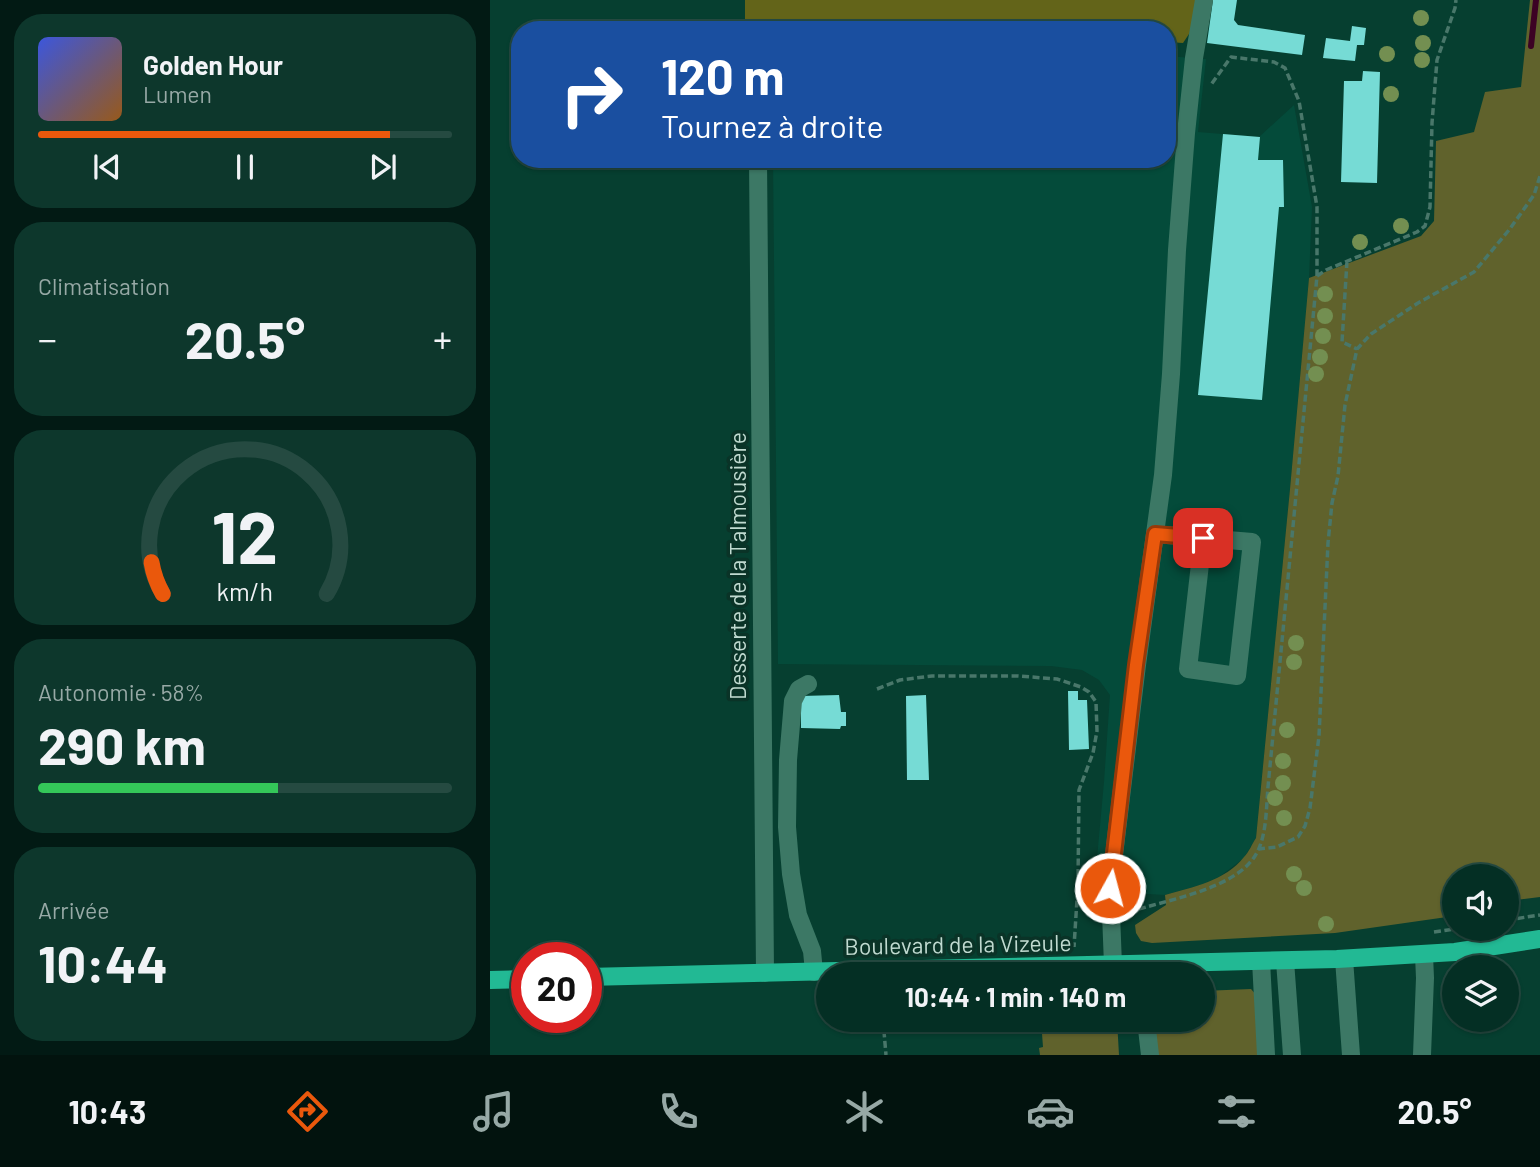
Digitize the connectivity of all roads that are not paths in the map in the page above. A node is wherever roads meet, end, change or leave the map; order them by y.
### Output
1 (1205, 0) edge
2 (758, 168) edge
3 (1155, 534) junction
4 (1203, 538) junction
5 (808, 684) dead end
6 (1540, 939) edge
7 (1424, 955) junction
8 (1344, 959) junction
9 (1261, 961) junction
10 (1285, 961) junction
11 (1112, 962) edge
12 (1215, 964) edge
13 (814, 972) joint
14 (765, 973) junction
15 (602, 977) edge
16 (511, 979) edge
17 (490, 980) edge
18 (1147, 1032) edge
19 (1150, 1055) edge
20 (1266, 1055) edge
21 (1293, 1055) edge
22 (1351, 1055) edge
23 (1422, 1055) edge

1 - 3 street
2 - 14 street, Desserte de la Talmousière
3 - 4 street
3 - 11 street
4 - 4 street
5 - 13 street
6 - 7 main road, Boulevard de la Vizeule
7 - 8 main road, Boulevard de la Vizeule
7 - 23 street
8 - 10 main road, Boulevard de la Vizeule
8 - 22 street
9 - 10 main road, Boulevard de la Vizeule
9 - 12 main road, Boulevard de la Vizeule
9 - 20 street
10 - 21 street
13 - 14 main road, Boulevard de la Vizeule
14 - 15 main road, Boulevard de la Vizeule
16 - 17 main road
18 - 19 street

